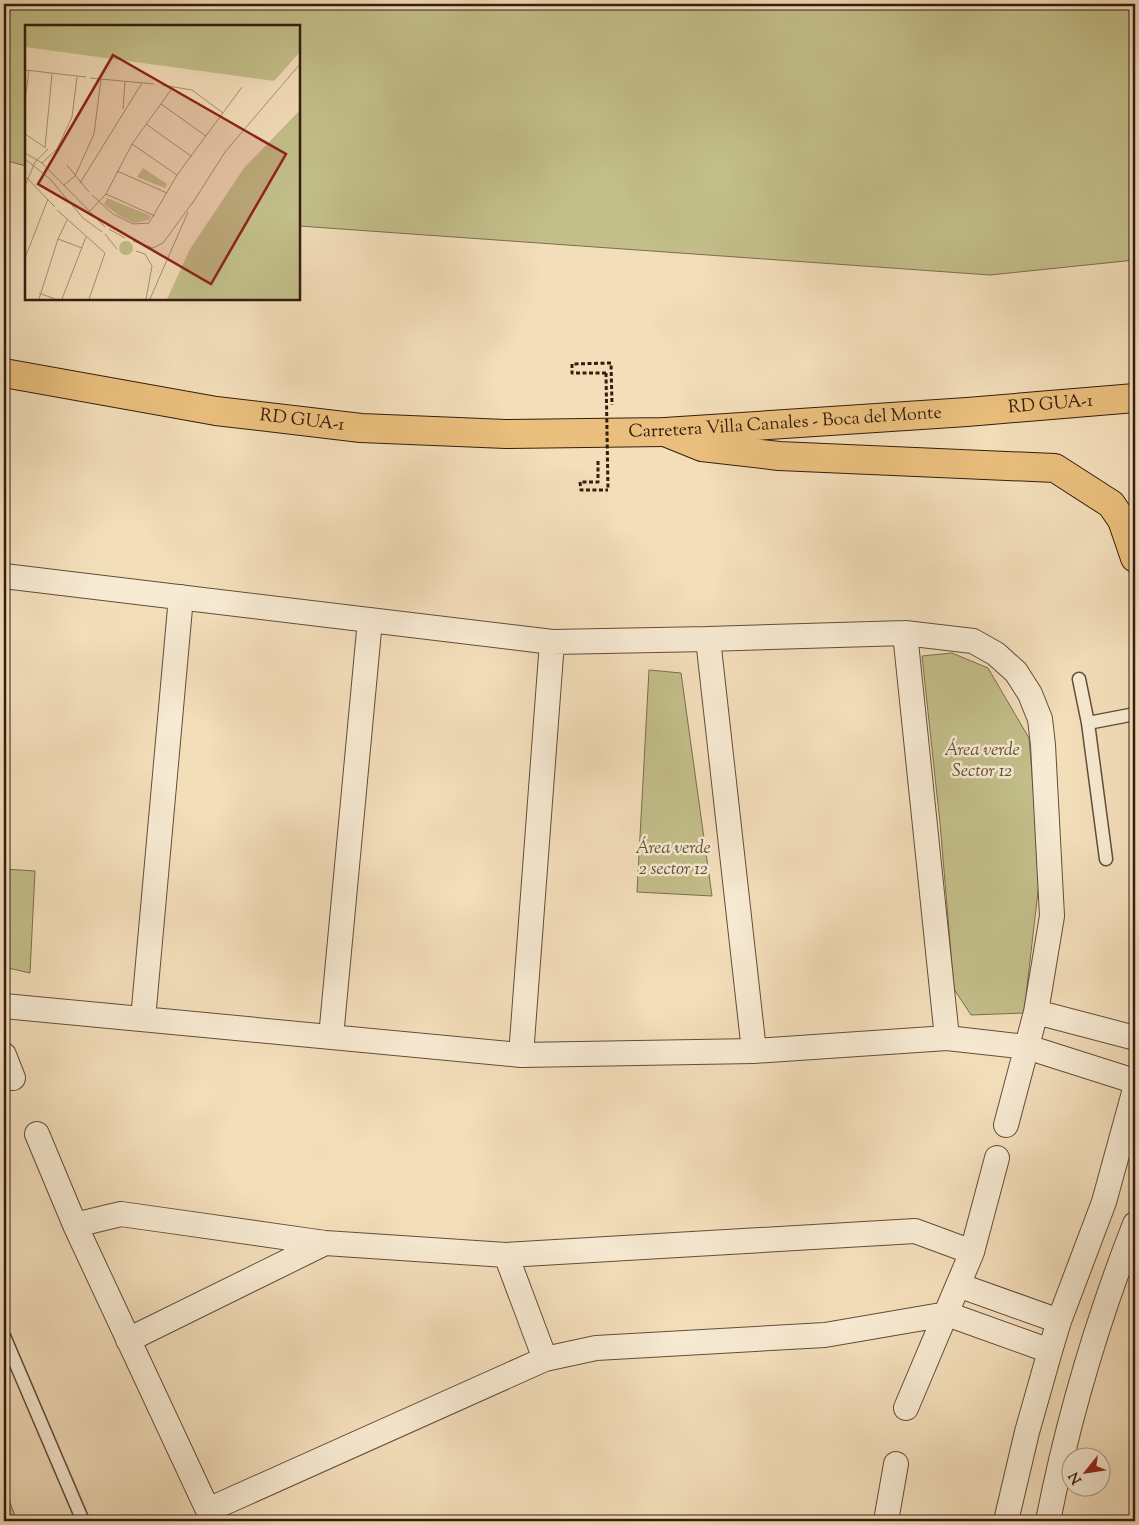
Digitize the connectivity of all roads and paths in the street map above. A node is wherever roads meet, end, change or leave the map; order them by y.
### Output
1 (4, 373) edge
2 (1135, 398) edge
3 (967, 412) joint
4 (665, 432) junction
5 (609, 433) junction
6 (598, 482) dead end
7 (1135, 558) edge
8 (4, 576) edge
9 (180, 597) junction
10 (370, 620) junction
11 (905, 632) junction
12 (708, 639) junction
13 (552, 642) junction
14 (1079, 679) dead end
15 (1135, 714) edge
16 (1088, 723) junction
17 (1106, 859) dead end
18 (4, 1006) edge
19 (1036, 1012) junction
20 (143, 1019) junction
21 (331, 1037) junction
22 (947, 1038) junction
23 (1135, 1038) edge
24 (1027, 1047) junction
25 (754, 1051) junction
26 (4, 1055) edge
27 (521, 1056) junction
28 (13, 1078) dead end
29 (1135, 1084) edge
30 (1006, 1125) dead end
31 (37, 1134) dead end
32 (997, 1158) dead end
33 (1135, 1224) edge
34 (75, 1225) junction
35 (325, 1244) junction
36 (972, 1252) junction
37 (506, 1255) junction
38 (958, 1285) junction
39 (947, 1314) junction
40 (1059, 1321) junction
41 (4, 1336) edge
42 (128, 1340) junction
43 (1050, 1351) junction
44 (545, 1359) junction
45 (906, 1408) dead end
46 (896, 1464) dead end
47 (211, 1516) edge
48 (83, 1521) edge
49 (886, 1521) edge
50 (1006, 1521) edge
51 (1048, 1521) edge

1 - 5 main road, RD GUA-1
2 - 3 main road, RD GUA-1
3 - 4 main road, Carretera Villa Canales - Boca del Monte
4 - 5 main road, Carretera Villa Canales - Boca del Monte
4 - 7 main road
5 - 6 path, bridge
8 - 9 street
9 - 10 street
9 - 20 street
10 - 13 street
10 - 21 street
11 - 12 street
11 - 19 street
11 - 22 street
12 - 13 street
12 - 25 street
13 - 27 street
14 - 16 lane
15 - 16 lane
16 - 17 lane
18 - 20 street
19 - 23 street
19 - 24 street
20 - 21 street
21 - 27 street
22 - 24 street
22 - 25 street
24 - 29 street
24 - 30 street
25 - 27 street
26 - 28 street
29 - 40 street
31 - 34 street
32 - 36 street
33 - 51 street
34 - 35 street
34 - 42 street
35 - 37 street
35 - 42 street
36 - 37 street
36 - 38 street
37 - 44 street
38 - 39 street
38 - 40 street
39 - 43 street
39 - 44 street
39 - 45 street
40 - 43 street
41 - 48 lane
42 - 47 street
43 - 50 street
44 - 47 street
46 - 49 street

